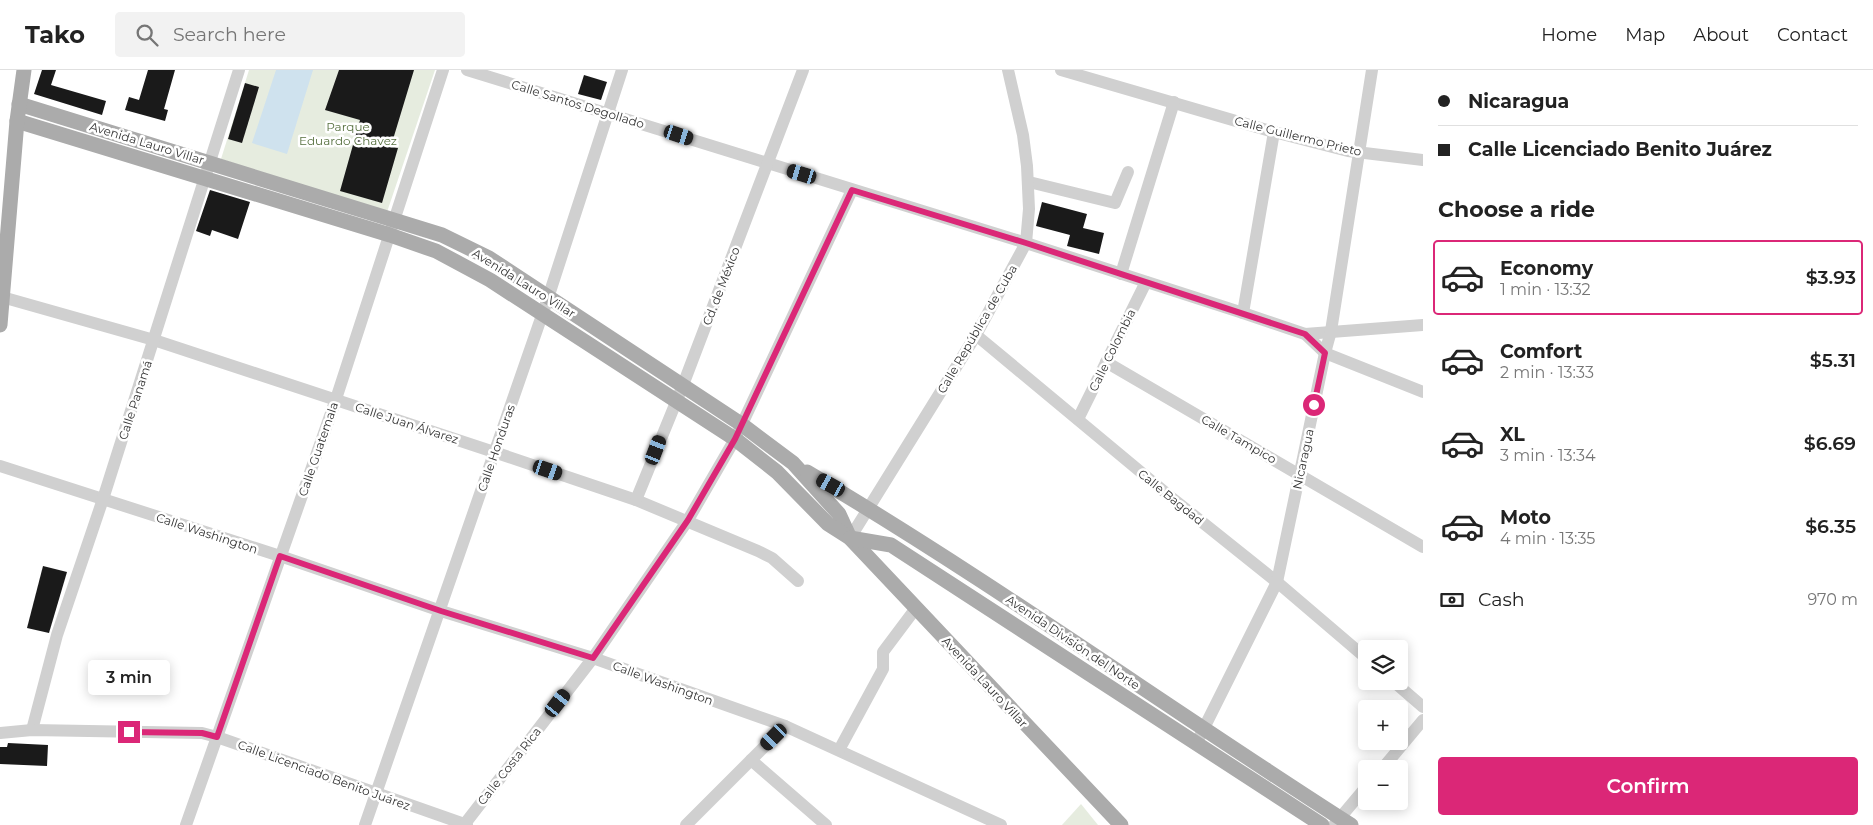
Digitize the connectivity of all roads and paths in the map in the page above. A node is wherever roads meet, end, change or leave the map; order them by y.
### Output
1 (24, 70) edge
2 (239, 70) edge
3 (443, 70) edge
4 (467, 70) edge
5 (622, 70) edge
6 (803, 70) edge
7 (1008, 70) edge
8 (1060, 70) edge
9 (1372, 70) edge
10 (1174, 102) junction
11 (19, 104) junction
12 (609, 113) junction
13 (17, 121) junction
14 (1274, 132) junction
15 (1358, 152) junction
16 (1423, 160) edge
17 (210, 162) junction
18 (768, 163) junction
19 (1128, 172) dead end
20 (205, 178) junction
21 (1029, 182) junction
22 (852, 190) junction
23 (4, 218) edge
24 (392, 227) junction
25 (1026, 243) junction
26 (1121, 274) junction
27 (1146, 282) junction
28 (2, 297) junction
29 (548, 298) junction
30 (1243, 312) junction
31 (542, 313) junction
32 (0, 325) edge
33 (1423, 325) edge
34 (1331, 331) junction
35 (1305, 334) junction
36 (976, 335) junction
37 (154, 340) junction
38 (1325, 353) junction
39 (1106, 362) junction
40 (683, 385) junction
41 (1423, 392) edge
42 (336, 399) junction
43 (676, 401) junction
44 (1078, 419) junction
45 (741, 424) junction
46 (735, 439) junction
47 (494, 452) junction
48 (793, 463) junction
49 (0, 466) edge
50 (1300, 475) junction
51 (103, 499) junction
52 (636, 500) junction
53 (869, 510) junction
54 (688, 520) junction
55 (850, 538) junction
56 (1423, 547) edge
57 (280, 556) junction
58 (798, 581) dead end
59 (1277, 582) junction
60 (1002, 594) junction
61 (916, 608) junction
62 (991, 610) junction
63 (441, 611) junction
64 (1358, 651) edge
65 (593, 658) junction
66 (1403, 690) edge
67 (1423, 707) edge
68 (1423, 720) edge
69 (785, 726) junction
70 (32, 730) junction
71 (0, 733) edge
72 (1200, 736) junction
73 (217, 737) junction
74 (838, 750) junction
75 (751, 760) junction
76 (1390, 760) edge
77 (376, 794) junction
78 (1358, 799) edge
79 (1342, 823) edge
80 (186, 825) edge
81 (365, 825) edge
82 (465, 825) edge
83 (686, 825) edge
84 (826, 825) edge
85 (1001, 825) edge
86 (1121, 825) edge
87 (1322, 825) edge

1 - 11 main road
2 - 17 street, Calle Panamá
3 - 24 street, Calle Guatemala
4 - 12 street, Calle Santos Degollado
5 - 12 street, Calle Honduras
6 - 18 street, Cd. de México
7 - 21 street, Calle República de Cuba
8 - 10 street, Calle Guillermo Prieto
9 - 15 street, Nicaragua
10 - 14 street, Calle Guillermo Prieto
10 - 26 street
11 - 13 main road
11 - 17 main road, Avenida Lauro Villar
12 - 18 street, Calle Santos Degollado
12 - 29 street, Calle Honduras
13 - 20 main road, Avenida Lauro Villar
13 - 23 main road
14 - 15 street, Calle Guillermo Prieto
14 - 30 street
15 - 16 street, Calle Guillermo Prieto
15 - 34 street, Nicaragua
17 - 20 street, Calle Panamá
17 - 24 main road, Avenida Lauro Villar
18 - 22 street, Calle Santos Degollado
18 - 40 street, Cd. de México
19 - 21 street
20 - 24 main road, Avenida Lauro Villar
20 - 37 street, Calle Panamá
21 - 25 street, Calle República de Cuba
22 - 25 street, Calle Santos Degollado
22 - 45 street, Calle Costa Rica
23 - 28 main road
24 - 29 main road, Avenida Lauro Villar
24 - 31 main road, Avenida Lauro Villar
24 - 42 street, Calle Guatemala
25 - 26 street, Calle Santos Degollado
25 - 36 street, Calle República de Cuba
26 - 27 street, Calle Santos Degollado
27 - 30 street, Calle Santos Degollado
27 - 39 street, Calle Colombia
28 - 32 main road
28 - 37 street, Calle Juan Álvarez
29 - 31 street, Calle Honduras
29 - 40 main road, Avenida Lauro Villar
30 - 35 street, Calle Santos Degollado
31 - 43 main road, Avenida Lauro Villar
31 - 47 street, Calle Honduras
33 - 34 street
34 - 35 street
34 - 38 street, Nicaragua
35 - 38 street, Calle Santos Degollado
36 - 44 street, Calle Bagdad
36 - 53 street, Calle República de Cuba
37 - 42 street, Calle Juan Álvarez
37 - 51 street, Calle Panamá
38 - 41 street, Calle Santos Degollado
38 - 50 street, Nicaragua
39 - 44 street, Calle Colombia
39 - 50 street, Calle Tampico
40 - 43 street, Cd. de México
40 - 45 main road, Avenida Lauro Villar
42 - 47 street, Calle Juan Álvarez
42 - 57 street, Calle Guatemala
43 - 46 main road, Avenida Lauro Villar
43 - 52 street, Cd. de México
44 - 59 street, Calle Bagdad
45 - 46 street, Calle Costa Rica
45 - 48 main road, Avenida Lauro Villar
46 - 54 street, Calle Costa Rica
46 - 55 main road, Avenida Lauro Villar
47 - 52 street, Calle Juan Álvarez
47 - 63 street, Calle Honduras
48 - 53 main road, Avenida División del Norte
48 - 55 main road, Avenida Lauro Villar
49 - 51 street, Calle Washington
50 - 56 street, Calle Tampico
50 - 59 street, Nicaragua
51 - 57 street, Calle Washington
51 - 70 street, Calle Panamá
52 - 54 street, Calle Juan Álvarez
53 - 55 street, Calle República de Cuba
53 - 60 main road, Avenida División del Norte
54 - 58 street, Calle Juan Álvarez
54 - 65 street, Calle Costa Rica
55 - 61 main road, Avenida Lauro Villar
55 - 62 main road, Avenida División del Norte
57 - 63 street, Calle Washington
57 - 73 street, Calle Guatemala
59 - 64 street, Calle Bagdad
59 - 72 street, Nicaragua
60 - 62 main road
60 - 72 main road, Avenida División del Norte
61 - 74 street
61 - 86 main road, Avenida Lauro Villar
62 - 72 main road, Avenida División del Norte
63 - 65 street, Calle Washington
63 - 77 street, Calle Honduras
65 - 69 street, Calle Washington
65 - 82 street, Calle Costa Rica
66 - 67 street
68 - 76 street
69 - 74 street, Calle Washington
69 - 75 street
70 - 71 street, Calle Licenciado Benito Juárez
70 - 73 street, Calle Licenciado Benito Juárez
72 - 79 main road, Avenida División del Norte
72 - 87 main road, Avenida División del Norte
73 - 77 street, Calle Licenciado Benito Juárez
73 - 80 street, Calle Guatemala
74 - 85 street, Calle Washington
75 - 83 street
75 - 84 street
77 - 81 street, Calle Honduras
77 - 82 street, Calle Licenciado Benito Juárez
78 - 79 street

